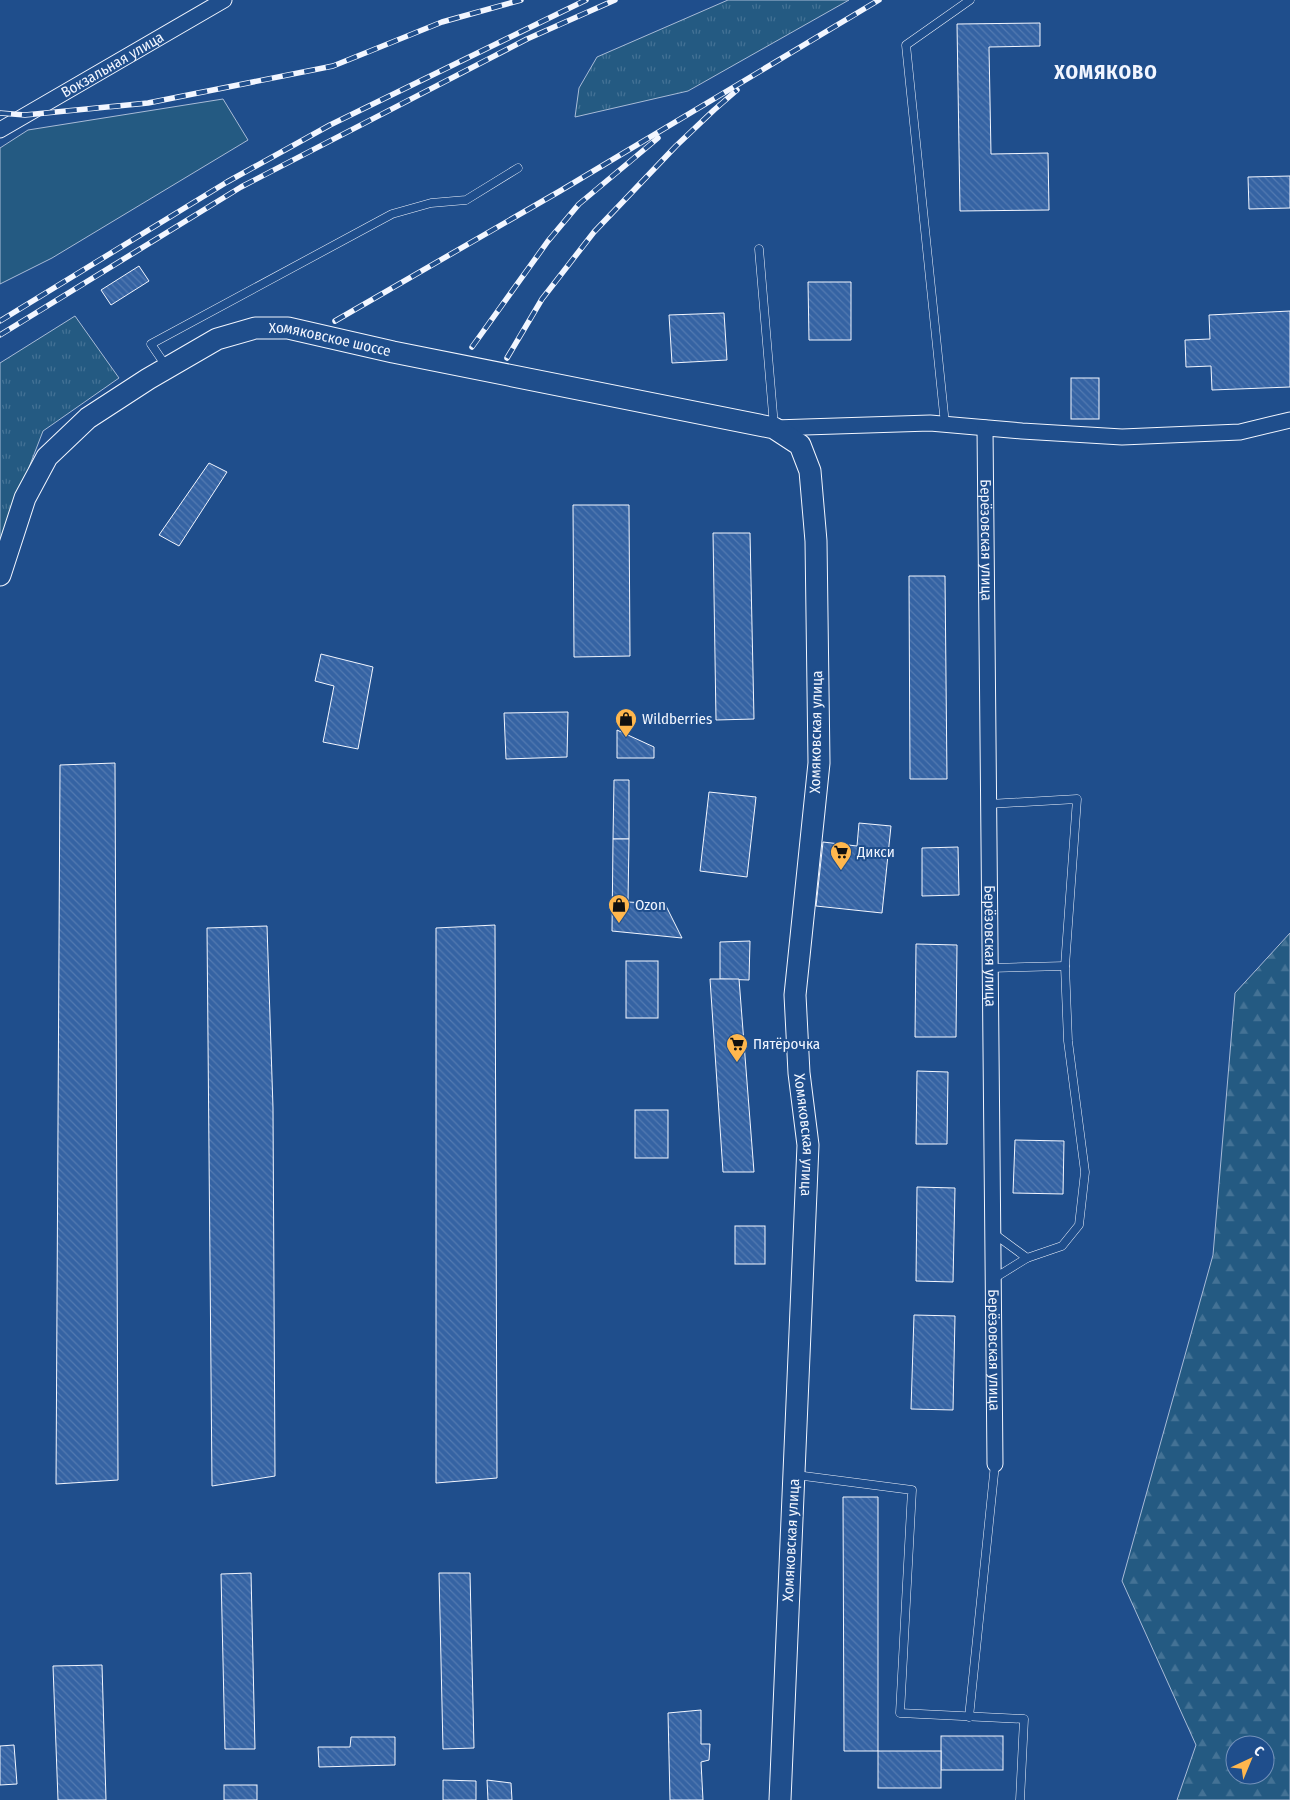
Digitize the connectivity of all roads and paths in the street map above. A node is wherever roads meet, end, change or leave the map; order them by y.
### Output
1 (224, 0) edge
2 (970, 0) edge
3 (0, 130) edge
4 (518, 168) dead end
5 (759, 249) dead end
6 (167, 368) junction
7 (1290, 420) edge
8 (945, 424) junction
9 (774, 428) junction
10 (985, 428) junction
11 (0, 575) edge
12 (989, 804) junction
13 (1065, 966) junction
14 (990, 968) junction
15 (992, 1233) junction
16 (1027, 1258) junction
17 (993, 1279) junction
18 (995, 1464) joint
19 (794, 1475) junction
20 (970, 1717) junction
21 (780, 1800) edge
22 (1020, 1800) edge

1 - 3 street, Вокзальная улица
2 - 8 lane
4 - 6 lane
5 - 9 lane
6 - 9 street, Хомяковское шоссе
6 - 11 street, Хомяковское шоссе
7 - 10 street
8 - 9 street
8 - 10 street
9 - 19 street, Хомяковская улица
10 - 12 street, Берёзовская улица
12 - 13 lane
12 - 14 street, Берёзовская улица
13 - 14 lane
13 - 16 lane
14 - 15 street, Берёзовская улица
15 - 16 lane
15 - 17 street, Берёзовская улица
16 - 17 lane
17 - 18 street, Берёзовская улица
18 - 20 lane
19 - 20 lane
19 - 21 street, Хомяковская улица
20 - 22 lane

